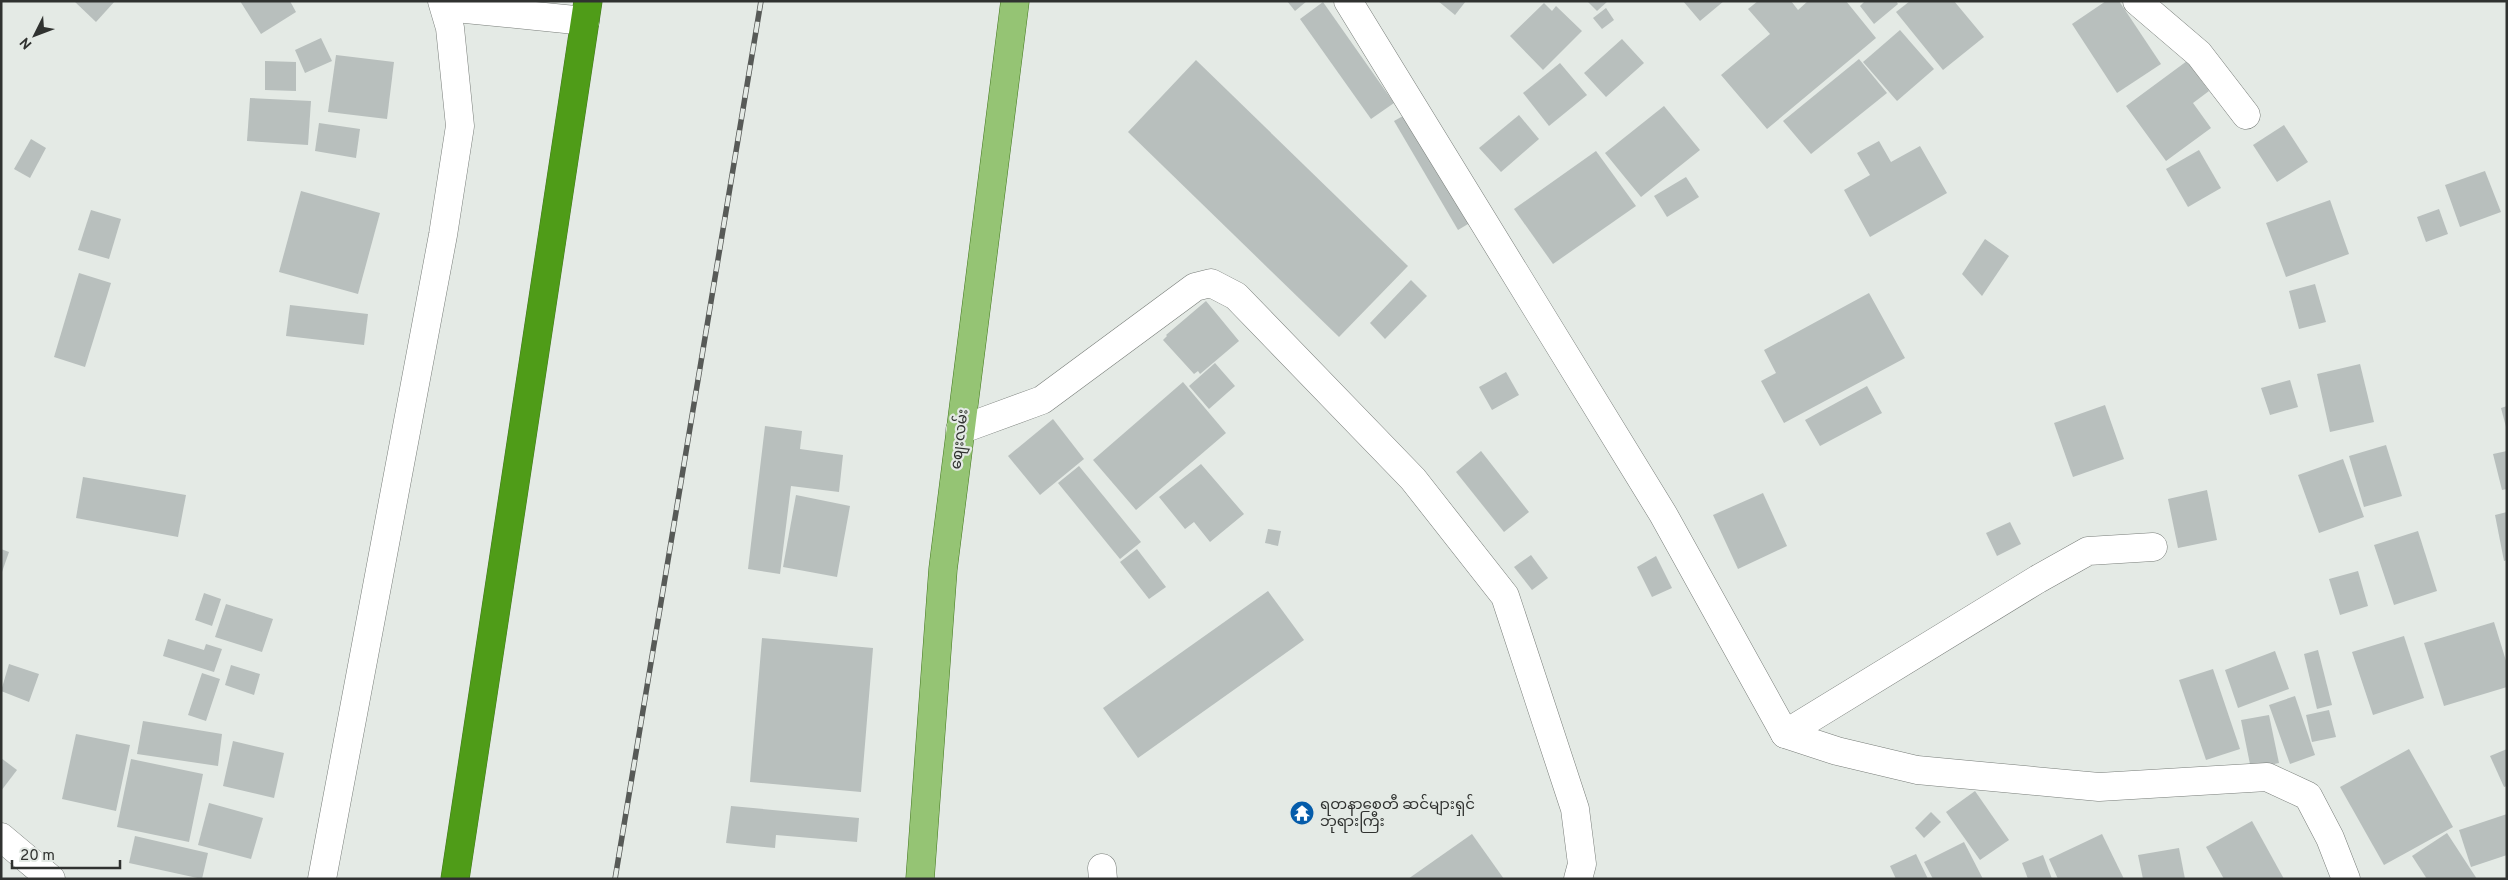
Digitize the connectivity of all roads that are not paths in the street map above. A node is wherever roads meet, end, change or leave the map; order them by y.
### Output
1 (1016, 1) edge
2 (1348, 1) edge
3 (2137, 1) edge
4 (443, 4) edge
5 (586, 11) edge
6 (2246, 115) dead end
7 (960, 430) junction
8 (2153, 546) dead end
9 (1785, 734) junction
10 (1, 837) edge
11 (51, 879) edge
12 (322, 879) edge
13 (455, 879) edge
14 (920, 879) edge
15 (1578, 879) edge
16 (2346, 879) edge

1 - 7 main road, စျေးလမ်း
2 - 9 street
3 - 6 street
4 - 5 street
4 - 12 street
5 - 13 highway
7 - 14 main road, စျေးလမ်း
7 - 15 street
8 - 9 street
9 - 16 street
10 - 11 street

